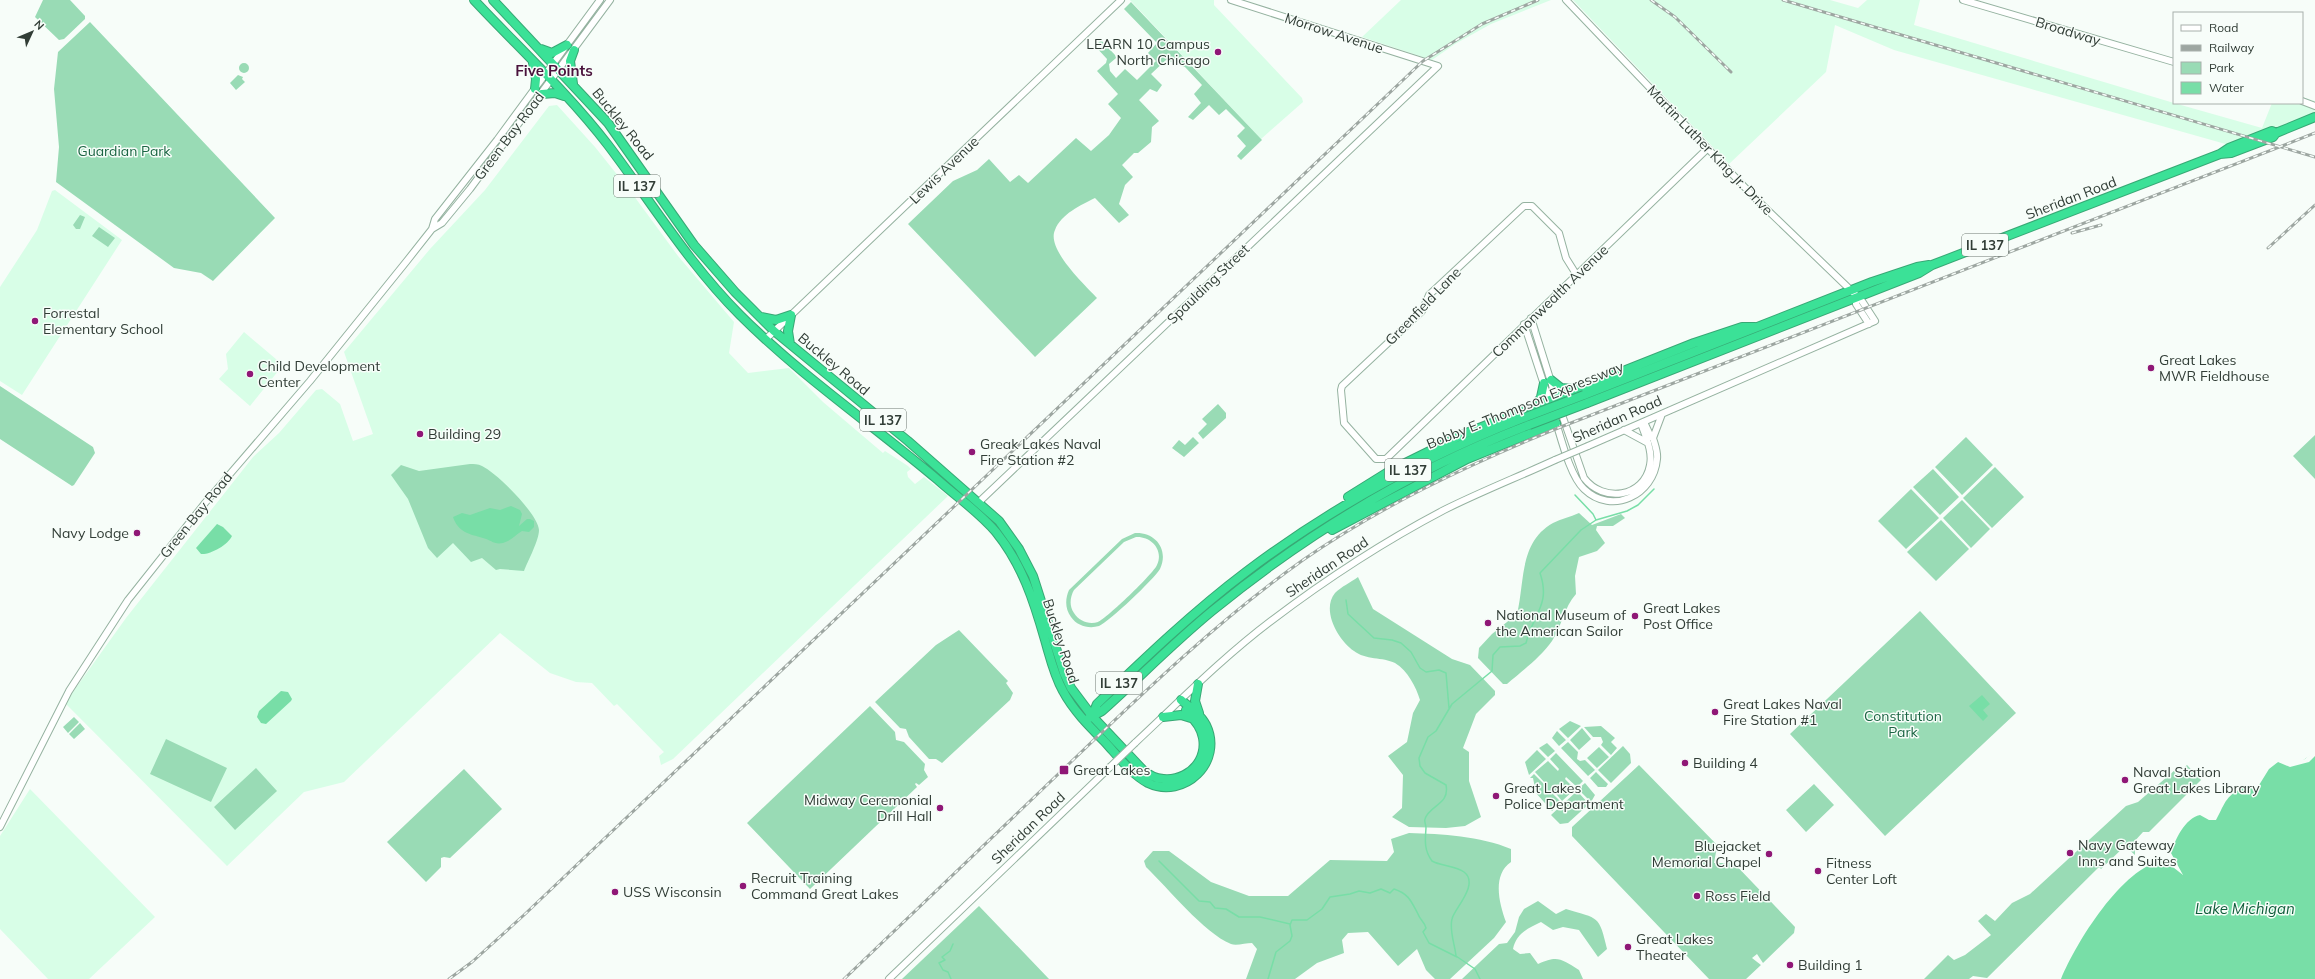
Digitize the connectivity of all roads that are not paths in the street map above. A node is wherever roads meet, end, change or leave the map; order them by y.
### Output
1 (474, 0) edge
2 (493, 0) edge
3 (600, 0) edge
4 (610, 0) edge
5 (1121, 0) edge
6 (1231, 0) edge
7 (1566, 0) edge
8 (1963, 0) edge
9 (535, 44) junction
10 (570, 47) junction
11 (532, 62) junction
12 (2173, 62) edge
13 (1438, 66) joint
14 (556, 67) junction
15 (548, 78) junction
16 (574, 85) junction
17 (538, 91) junction
18 (566, 96) junction
19 (2303, 101) edge
20 (2315, 106) edge
21 (2315, 117) edge
22 (1707, 149) junction
23 (710, 264) junction
24 (1932, 265) junction
25 (700, 272) junction
26 (1576, 274) junction
27 (1851, 291) junction
28 (1856, 298) junction
29 (791, 315) junction
30 (760, 317) junction
31 (1531, 318) junction
32 (1875, 321) joint
33 (1524, 324) junction
34 (1869, 324) junction
35 (1755, 327) junction
36 (774, 331) junction
37 (766, 339) junction
38 (790, 344) junction
39 (1547, 381) junction
40 (1575, 389) junction
41 (1553, 399) junction
42 (1537, 404) junction
43 (1662, 414) junction
44 (1642, 422) junction
45 (1556, 423) junction
46 (1624, 430) junction
47 (1653, 438) junction
48 (1648, 443) junction
49 (1393, 454) joint
50 (979, 502) junction
51 (1297, 536) junction
52 (1307, 540) junction
53 (1198, 684) junction
54 (1181, 700) junction
55 (1092, 716) junction
56 (1164, 717) junction
57 (1198, 718) junction
58 (1085, 722) junction
59 (0, 827) edge
60 (889, 979) edge

1 - 11 highway, Buckley Road / IL 137
2 - 9 highway, Buckley Road / IL 137
3 - 10 street, Green Bay Road
4 - 10 street, Green Bay Road
5 - 29 street, Lewis Avenue
6 - 13 street, Morrow Avenue
7 - 22 street, Martin Luther King Jr. Drive
8 - 12 street, Broadway
9 - 10 highway
9 - 14 highway, Buckley Road / IL 137
10 - 14 street, Green Bay Road
10 - 16 highway
11 - 15 highway, Buckley Road / IL 137
11 - 17 highway
13 - 50 street, Spaulding Street
14 - 15 street, Green Bay Road
14 - 16 highway, Buckley Road / IL 137
15 - 17 street, Green Bay Road
15 - 18 highway, Buckley Road / IL 137
16 - 23 highway, Buckley Road / IL 137
17 - 18 highway
17 - 59 street, Green Bay Road
18 - 25 highway, Buckley Road / IL 137
19 - 20 street
21 - 24 highway, Sheridan Road / IL 137
22 - 26 street, Commonwealth Avenue
22 - 27 street, Martin Luther King Jr. Drive
23 - 25 highway
23 - 30 highway, Buckley Road / IL 137
24 - 27 highway, Sheridan Road / IL 137
24 - 28 highway, Sheridan Road / IL 137
25 - 37 highway, Buckley Road / IL 137
26 - 31 street, Commonwealth Avenue
26 - 49 street, Greenfield Lane
27 - 28 street, Martin Luther King Jr. Drive
27 - 35 highway, Bobby E. Thompson Expressway / IL 137
28 - 32 street, Martin Luther King Jr. Drive
28 - 34 street, Martin Luther King Jr. Drive
28 - 52 highway, Bobby E. Thompson Expressway / IL 137, bridge
29 - 30 highway
29 - 36 street, Lewis Avenue
29 - 38 highway
30 - 36 highway, Buckley Road / IL 137
31 - 33 street, Commonwealth Avenue
31 - 39 street
32 - 34 street, Sheridan Road
33 - 39 street
33 - 49 street, Commonwealth Avenue
34 - 43 street, Sheridan Road
35 - 40 highway
35 - 51 highway, Bobby E. Thompson Expressway / IL 137, bridge
36 - 37 street, Lewis Avenue
36 - 38 highway, Buckley Road / IL 137
37 - 58 highway, Buckley Road / IL 137
38 - 50 highway, Buckley Road / IL 137
39 - 40 highway
39 - 41 street
39 - 42 highway
40 - 41 highway
41 - 42 highway
41 - 45 street
41 - 48 street
42 - 51 highway
43 - 44 street, Sheridan Road
43 - 47 street
44 - 46 street, Sheridan Road
44 - 47 street
44 - 48 street
45 - 47 street
45 - 52 highway
46 - 48 street
46 - 53 street, Sheridan Road, bridge
50 - 55 highway, Buckley Road / IL 137
51 - 55 highway, Bobby E. Thompson Expressway / IL 137
52 - 55 highway, Bobby E. Thompson Expressway / IL 137
53 - 54 street, Sheridan Road
53 - 57 highway
54 - 56 street, Sheridan Road
54 - 57 highway, Buckley Road
55 - 57 highway, Buckley Road
55 - 58 highway, Bobby E. Thompson Expressway / IL 137
56 - 57 highway
56 - 60 street, Sheridan Road, bridge
57 - 58 highway, Buckley Road

